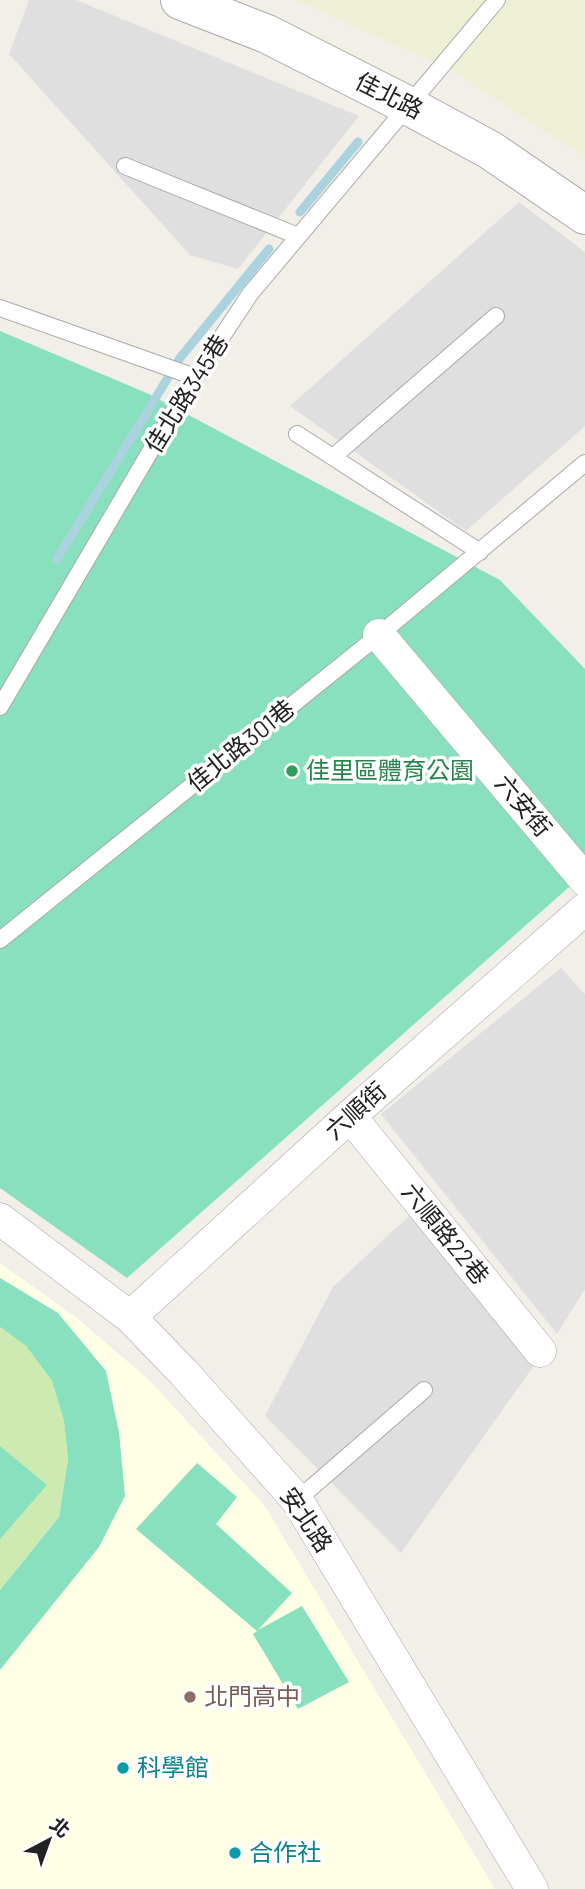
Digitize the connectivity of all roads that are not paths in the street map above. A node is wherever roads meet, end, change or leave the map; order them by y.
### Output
1 (180, 0) edge
2 (497, 0) edge
3 (407, 105) junction
4 (125, 166) dead end
5 (585, 215) edge
6 (298, 236) junction
7 (0, 308) edge
8 (496, 316) dead end
9 (195, 377) junction
10 (297, 434) dead end
11 (333, 457) junction
12 (585, 463) edge
13 (480, 552) junction
14 (379, 635) junction
15 (0, 706) edge
16 (585, 880) edge
17 (585, 909) edge
18 (0, 940) edge
19 (350, 1116) junction
20 (0, 1219) edge
21 (130, 1317) junction
22 (540, 1351) dead end
23 (424, 1390) dead end
24 (297, 1500) junction
25 (532, 1889) edge

1 - 3 street, 佳北路
2 - 3 lane, 佳北路345巷
3 - 5 street, 佳北路
3 - 6 lane, 佳北路345巷
4 - 6 lane
6 - 9 lane, 佳北路345巷
7 - 9 lane
8 - 11 lane
9 - 15 lane, 佳北路345巷
10 - 11 lane
11 - 13 lane
12 - 13 lane, 佳北路301巷
13 - 14 lane, 佳北路301巷
14 - 16 street, 六安街
14 - 18 lane, 佳北路301巷
17 - 19 street, 六順街
19 - 21 street, 六順街
19 - 22 street, 六順路22巷
20 - 21 street, 安北路
21 - 24 street, 安北路
23 - 24 lane
24 - 25 street, 安北路

